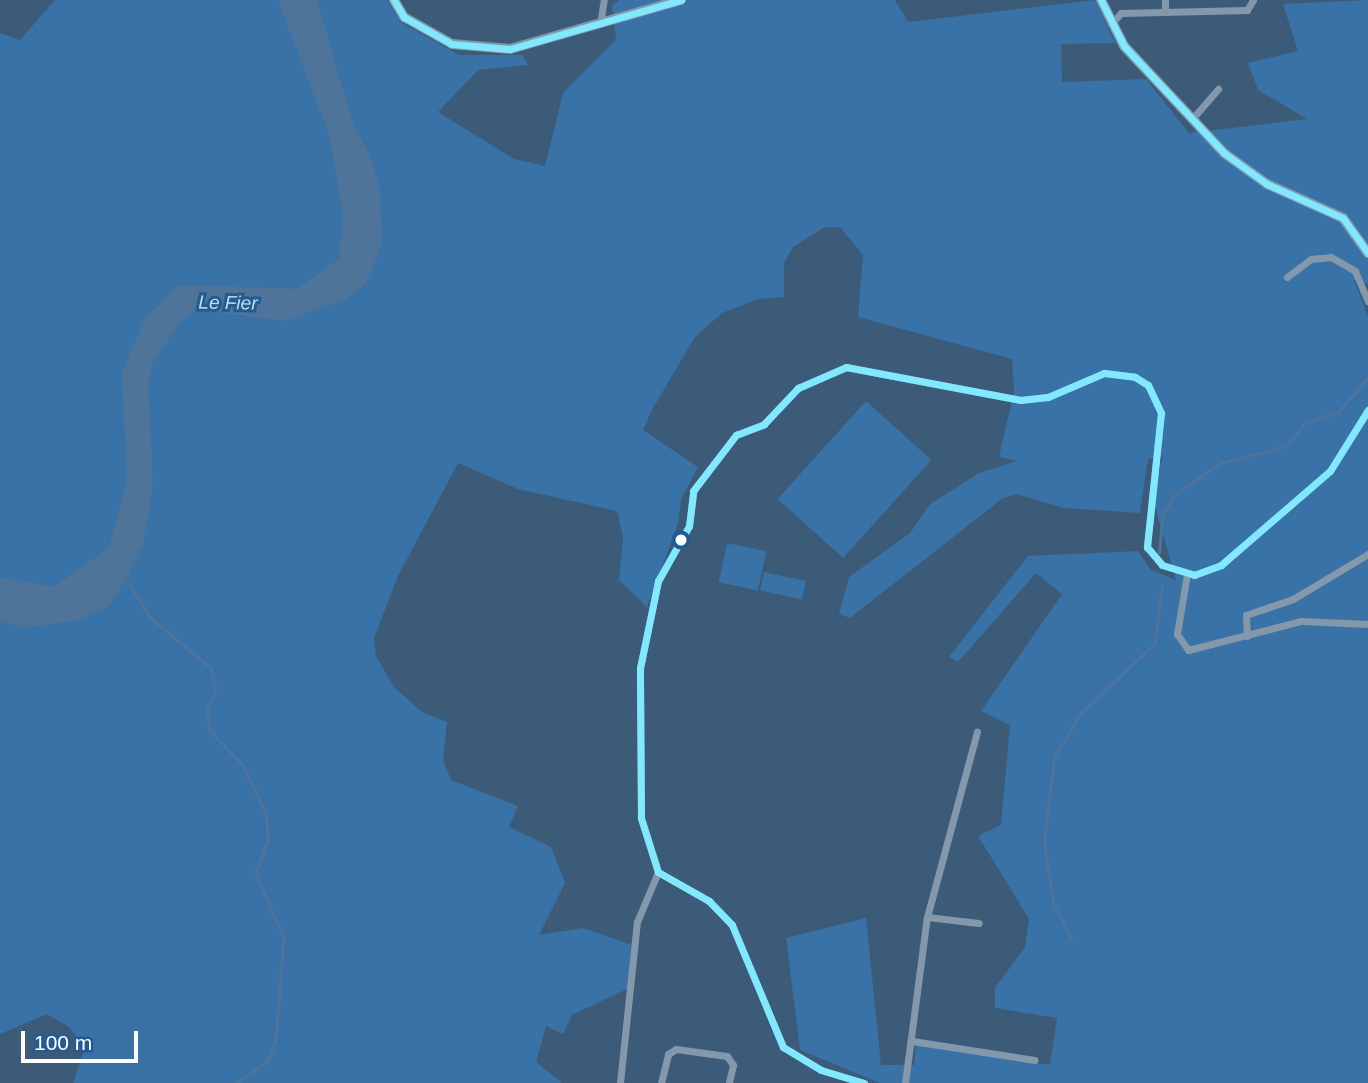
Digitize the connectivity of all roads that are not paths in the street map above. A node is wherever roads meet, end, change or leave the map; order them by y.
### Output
1 (394, 0) edge
2 (604, 0) edge
3 (681, 0) edge
4 (1101, 0) edge
5 (1165, 0) edge
6 (1253, 0) edge
7 (1165, 11) junction
8 (600, 24) junction
9 (1110, 24) junction
10 (1218, 89) dead end
11 (1192, 119) junction
12 (1368, 254) edge
13 (1287, 277) dead end
14 (1368, 302) edge
15 (1368, 410) edge
16 (1368, 554) edge
17 (1186, 574) junction
18 (1368, 624) edge
19 (1247, 636) junction
20 (977, 732) dead end
21 (658, 872) junction
22 (927, 917) junction
23 (979, 923) dead end
24 (912, 1041) junction
25 (1035, 1060) dead end
26 (620, 1083) edge
27 (661, 1083) edge
28 (729, 1083) edge
29 (864, 1083) edge
30 (905, 1083) edge

1 - 8 street
2 - 8 street
3 - 8 street
4 - 9 street
5 - 7 street
6 - 7 street
7 - 9 street
9 - 11 street
10 - 11 street
11 - 12 street
13 - 14 street
15 - 17 street
16 - 19 street
17 - 19 street
17 - 21 street
18 - 19 street
20 - 22 street
21 - 26 street
21 - 29 street
22 - 23 street
22 - 24 street
24 - 25 street
24 - 30 street
27 - 28 street

